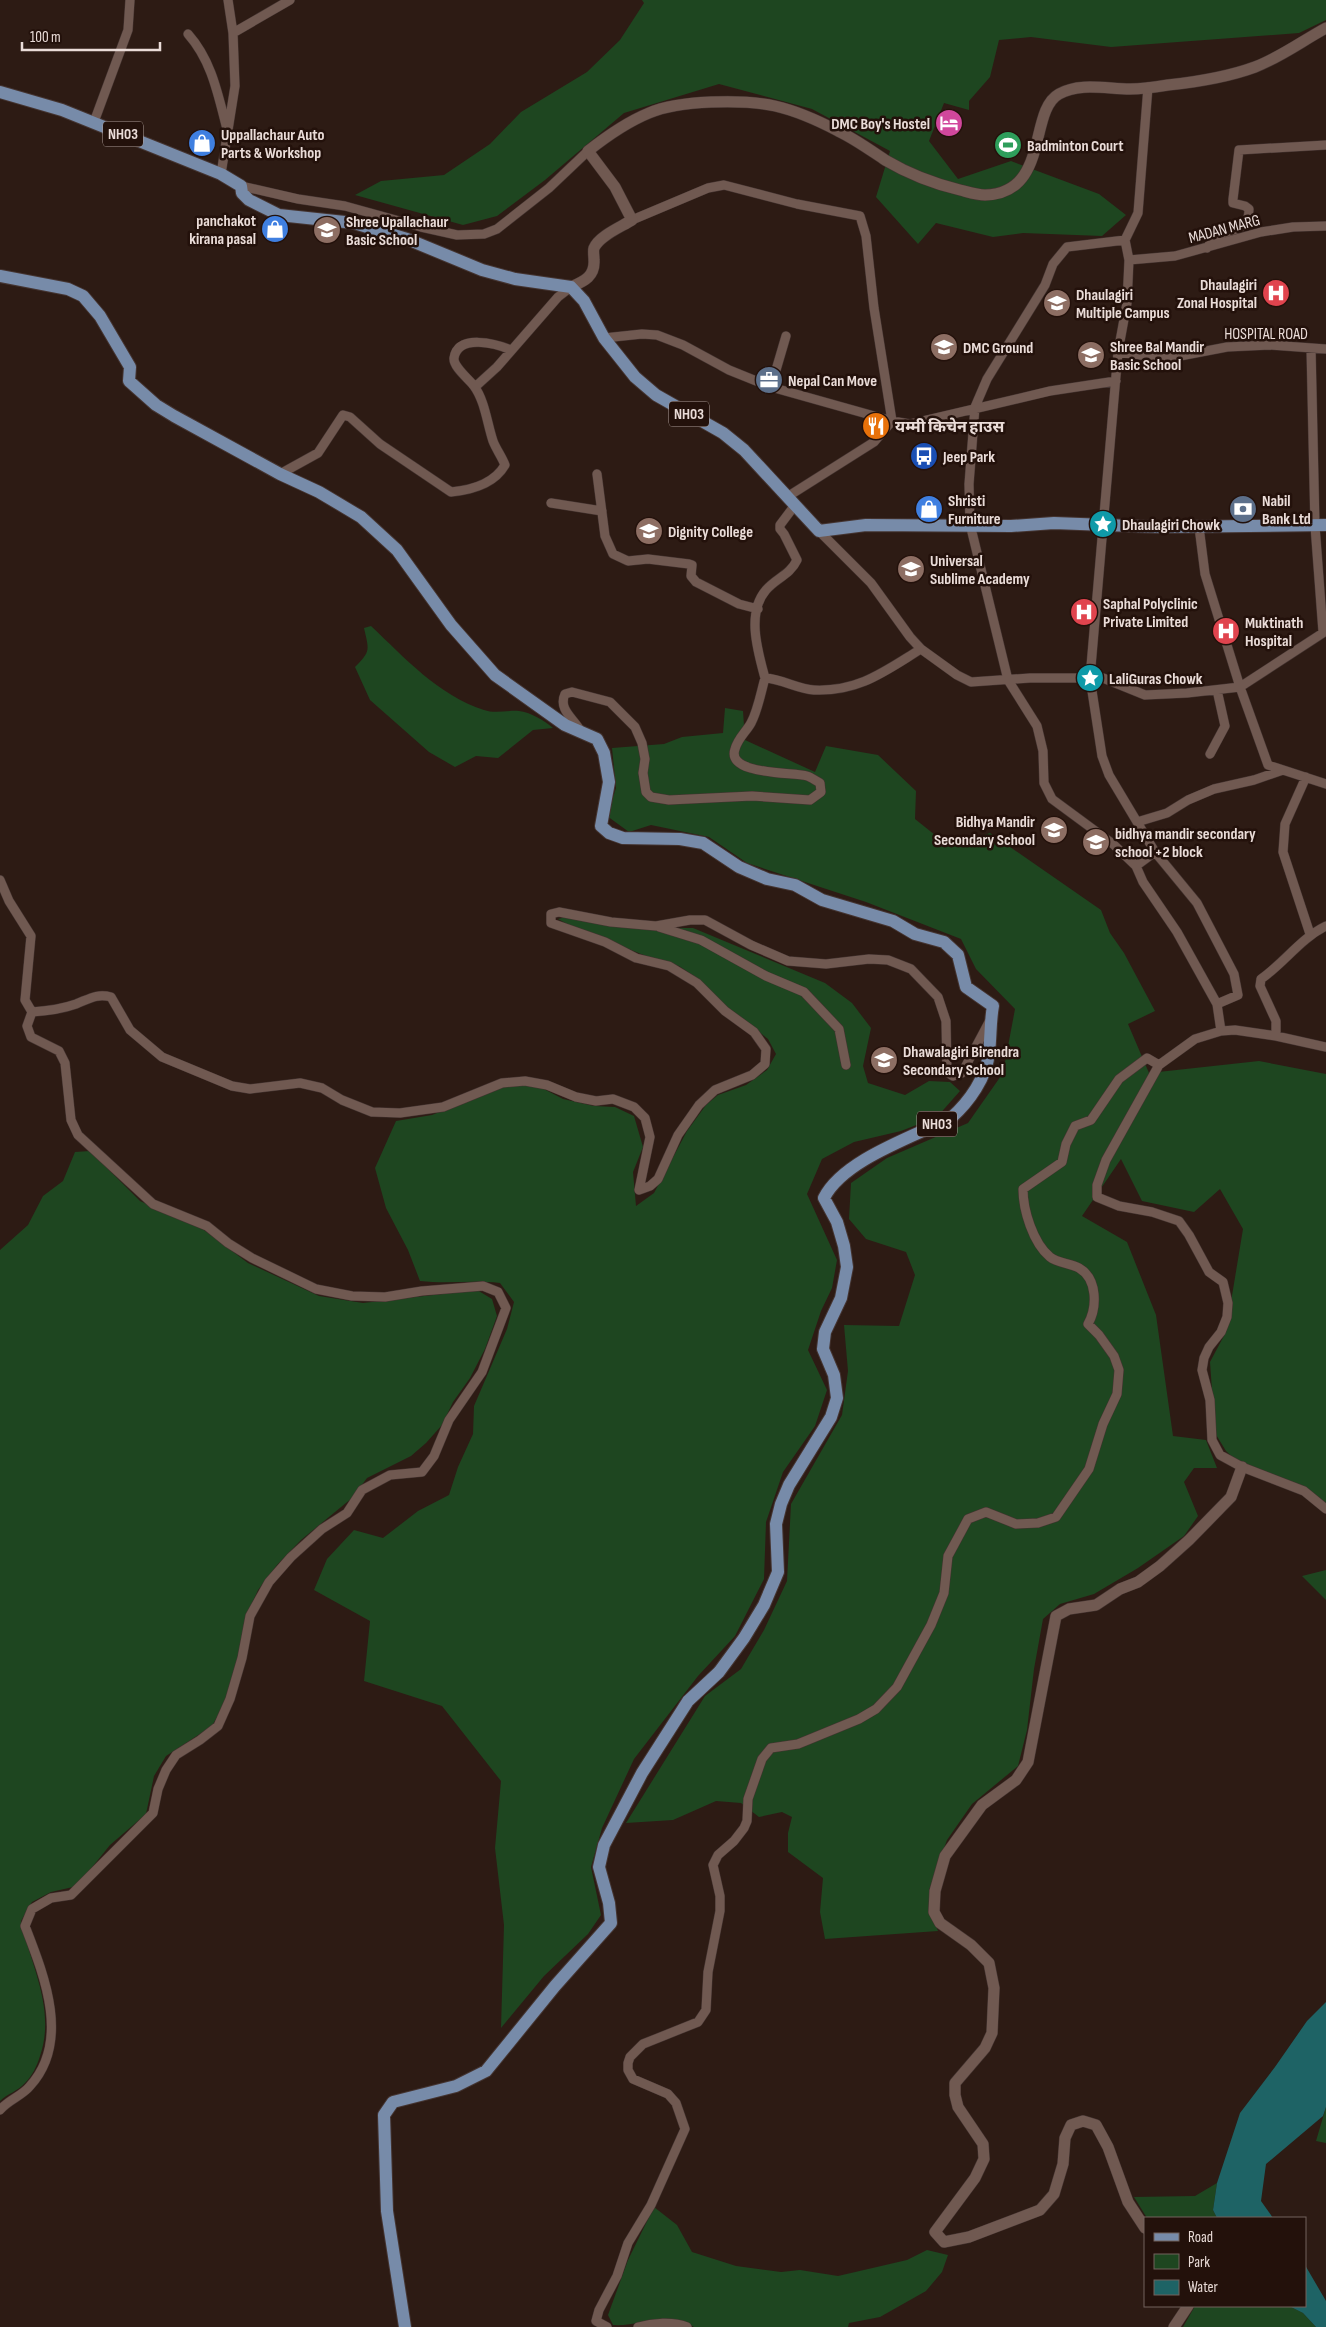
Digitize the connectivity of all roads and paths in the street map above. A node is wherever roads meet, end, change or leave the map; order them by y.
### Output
1 (130, 0) edge
2 (228, 0) edge
3 (290, 0) edge
4 (1326, 28) edge
5 (233, 33) junction
6 (188, 34) dead end
7 (1148, 87) junction
8 (0, 92) edge
9 (94, 122) junction
10 (228, 135) junction
11 (1326, 145) edge
12 (588, 151) junction
13 (220, 174) junction
14 (241, 186) junction
15 (632, 220) junction
16 (1326, 226) edge
17 (1125, 240) junction
18 (1207, 248) junction
19 (1129, 260) junction
20 (0, 276) edge
21 (571, 287) junction
22 (786, 336) dead end
23 (604, 338) junction
24 (1311, 348) junction
25 (1326, 349) edge
26 (511, 350) junction
27 (1118, 352) junction
28 (1116, 380) junction
29 (475, 387) junction
30 (771, 387) junction
31 (975, 407) junction
32 (892, 421) junction
33 (280, 474) junction
34 (597, 474) dead end
35 (791, 501) junction
36 (551, 503) dead end
37 (602, 510) junction
38 (970, 524) junction
39 (1102, 524) junction
40 (1320, 526) edge
41 (1199, 527) junction
42 (819, 531) junction
43 (758, 608) junction
44 (1325, 632) edge
45 (921, 649) junction
46 (765, 678) junction
47 (1090, 678) junction
48 (1008, 680) junction
49 (1240, 687) junction
50 (1217, 690) junction
51 (580, 730) junction
52 (1210, 754) dead end
53 (1283, 770) junction
54 (1306, 777) junction
55 (1326, 784) edge
56 (1137, 822) junction
57 (1155, 852) junction
58 (1136, 866) junction
59 (0, 880) edge
60 (656, 926) junction
61 (1326, 926) edge
62 (1310, 934) junction
63 (1217, 1004) junction
64 (32, 1012) junction
65 (990, 1022) junction
66 (1221, 1031) junction
67 (1276, 1036) junction
68 (1326, 1047) edge
69 (846, 1065) dead end
70 (1159, 1065) junction
71 (1242, 1468) junction
72 (1326, 1509) edge
73 (0, 2110) edge
74 (1144, 2226) edge
75 (1187, 2307) edge
76 (405, 2327) edge
77 (607, 2327) edge
78 (638, 2327) edge
79 (687, 2327) edge
80 (1174, 2327) edge

1 - 9 street
2 - 5 street
3 - 5 street
4 - 7 street
5 - 10 street
6 - 10 street
7 - 12 street
7 - 17 street
8 - 9 main road, NH03
9 - 13 main road, NH03
10 - 13 street
11 - 18 street
12 - 14 street
12 - 15 street
13 - 14 main road, NH03
14 - 21 main road, NH03
15 - 21 street
15 - 32 street
16 - 18 street, MADAN MARG
17 - 19 street
17 - 31 street
18 - 19 street, MADAN MARG
19 - 27 street
20 - 33 main road, NH03
21 - 23 main road, NH03
21 - 26 street
22 - 30 street
23 - 30 street
23 - 35 main road, NH03
24 - 25 street, HOSPITAL ROAD
24 - 27 street, HOSPITAL ROAD
24 - 40 street
26 - 29 street
26 - 29 street
27 - 28 street
28 - 31 street
28 - 39 street
29 - 33 street
30 - 32 street
31 - 32 street
31 - 38 street
32 - 35 street
33 - 51 main road, NH03
34 - 37 street
35 - 42 main road, NH03
35 - 43 street
36 - 37 street
37 - 43 street
38 - 39 main road
38 - 42 main road
38 - 48 street
39 - 41 main road
39 - 47 street
40 - 41 main road
40 - 44 street
41 - 49 street
42 - 45 street
43 - 46 street
44 - 49 street
45 - 46 street
45 - 48 street
46 - 51 street
47 - 48 street
47 - 50 street
47 - 56 street
48 - 58 street
49 - 50 street
49 - 53 street
50 - 52 street
51 - 65 main road, NH03
53 - 54 street
53 - 56 street
54 - 55 street
54 - 62 street
56 - 57 street
57 - 58 street
57 - 63 street
58 - 63 street
59 - 64 street
60 - 64 street
60 - 65 street
60 - 69 street
61 - 62 street
62 - 67 street
63 - 66 street
64 - 73 street
65 - 76 main road, NH03
66 - 67 street
66 - 70 street
67 - 68 street
70 - 71 street
70 - 77 street
71 - 72 street
71 - 74 street
75 - 80 street
78 - 79 street

